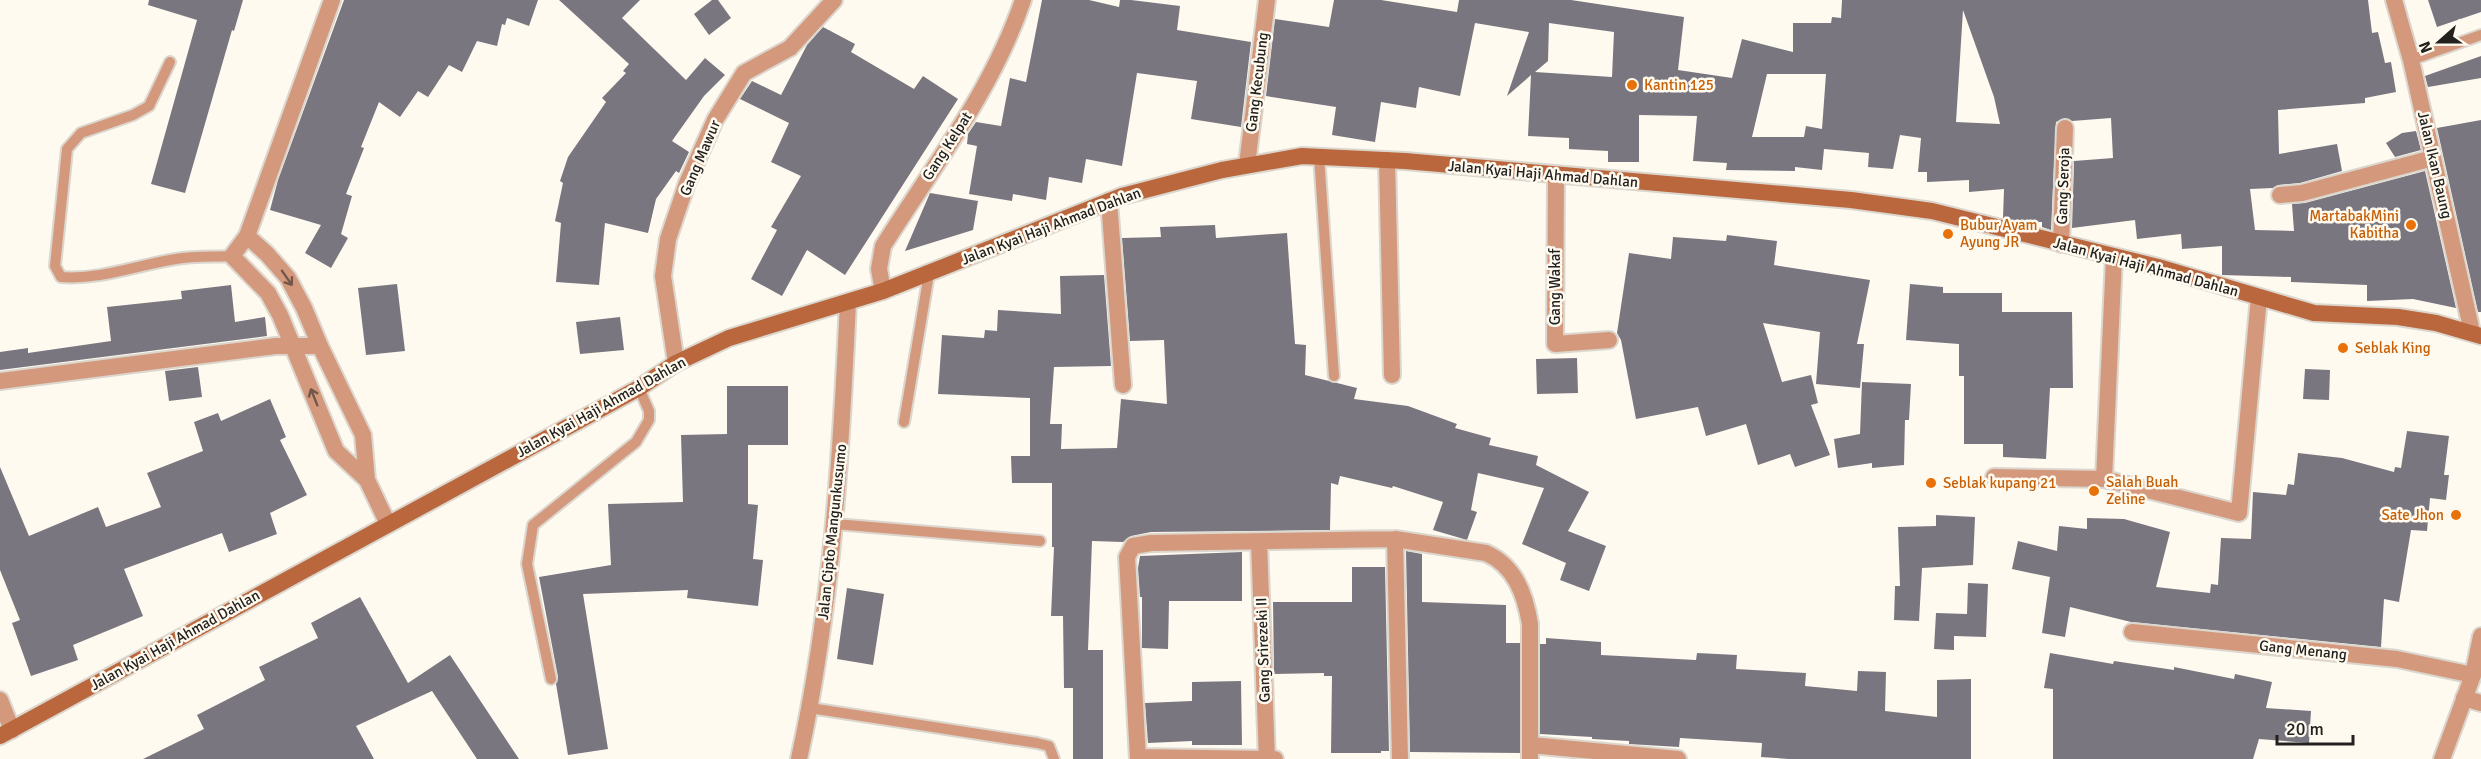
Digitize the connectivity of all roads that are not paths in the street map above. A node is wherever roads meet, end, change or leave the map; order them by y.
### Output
1 (332, 0) edge
2 (834, 0) edge
3 (1023, 0) edge
4 (1267, 0) edge
5 (2394, 0) edge
6 (2481, 35) edge
7 (2411, 60) junction
8 (170, 62) dead end
9 (2065, 128) dead end
10 (1319, 156) junction
11 (2433, 158) junction
12 (1387, 160) junction
13 (1247, 165) junction
14 (1556, 175) junction
15 (2280, 195) dead end
16 (1109, 201) junction
17 (247, 236) junction
18 (2061, 244) junction
19 (232, 256) junction
20 (2114, 257) junction
21 (929, 274) junction
22 (883, 291) junction
23 (2259, 297) junction
24 (848, 302) junction
25 (2476, 334) edge
26 (1609, 340) dead end
27 (293, 346) junction
28 (320, 346) junction
29 (676, 363) junction
30 (1392, 375) dead end
31 (1334, 376) dead end
32 (0, 381) edge
33 (1123, 385) dead end
34 (639, 388) junction
35 (904, 422) dead end
36 (1994, 477) dead end
37 (2104, 479) junction
38 (367, 480) junction
39 (388, 524) junction
40 (835, 524) junction
41 (1395, 539) junction
42 (1040, 541) dead end
43 (1259, 542) junction
44 (2132, 632) dead end
45 (2481, 636) edge
46 (2472, 675) junction
47 (551, 679) dead end
48 (2464, 698) junction
49 (0, 700) edge
50 (2481, 703) edge
51 (810, 708) junction
52 (6, 733) edge
53 (1531, 752) edge
54 (1138, 758) edge
55 (799, 759) edge
56 (1054, 759) edge
57 (1267, 759) edge
58 (1275, 759) edge
59 (1401, 759) edge
60 (1678, 759) edge
61 (2442, 759) edge

1 - 17 street
2 - 29 street, Gang Mawur
3 - 22 street, Gang Kelpat
4 - 13 street, Gang Kecubung
5 - 7 street, Jalan Ikan Baung
6 - 7 lane
7 - 11 street, Jalan Ikan Baung
8 - 19 lane
9 - 18 street, Gang Seroja
10 - 12 main road, Jalan Kyai Haji Ahmad Dahlan
10 - 13 main road, Jalan Kyai Haji Ahmad Dahlan
10 - 31 lane
11 - 15 street
11 - 25 street, Jalan Ikan Baung
12 - 14 main road, Jalan Kyai Haji Ahmad Dahlan
12 - 30 street
13 - 16 main road, Jalan Kyai Haji Ahmad Dahlan
14 - 18 main road, Jalan Kyai Haji Ahmad Dahlan
14 - 26 street, Gang Wakaf
16 - 21 main road, Jalan Kyai Haji Ahmad Dahlan
16 - 33 street
17 - 19 street
17 -> 28 street
18 - 20 main road, Jalan Kyai Haji Ahmad Dahlan
19 - 27 street
20 - 23 main road, Jalan Kyai Haji Ahmad Dahlan
20 - 37 street
21 - 22 main road, Jalan Kyai Haji Ahmad Dahlan
21 - 35 lane
22 - 24 main road, Jalan Kyai Haji Ahmad Dahlan
23 - 25 main road, Jalan Kyai Haji Ahmad Dahlan
23 - 37 street
24 - 29 main road, Jalan Kyai Haji Ahmad Dahlan
24 - 40 street, Jalan Cipto Mangunkusumo
27 - 28 street
27 - 32 street
38 -> 27 street
28 - 38 street
29 - 34 main road, Jalan Kyai Haji Ahmad Dahlan
34 - 39 main road, Jalan Kyai Haji Ahmad Dahlan
34 - 47 lane
36 - 37 street
38 - 39 street
39 - 52 main road, Jalan Kyai Haji Ahmad Dahlan
40 - 42 lane
40 - 51 street, Jalan Cipto Mangunkusumo
41 - 43 street
41 - 53 street
41 - 59 street
43 - 54 street
43 - 57 street, Gang Srirezeki II
44 - 46 street, Gang Menang
45 - 46 street
46 - 48 street
48 - 50 street
48 - 61 street
49 - 52 street
51 - 55 street, Jalan Cipto Mangunkusumo
51 - 56 lane
53 - 60 street
54 - 57 street
57 - 58 street

